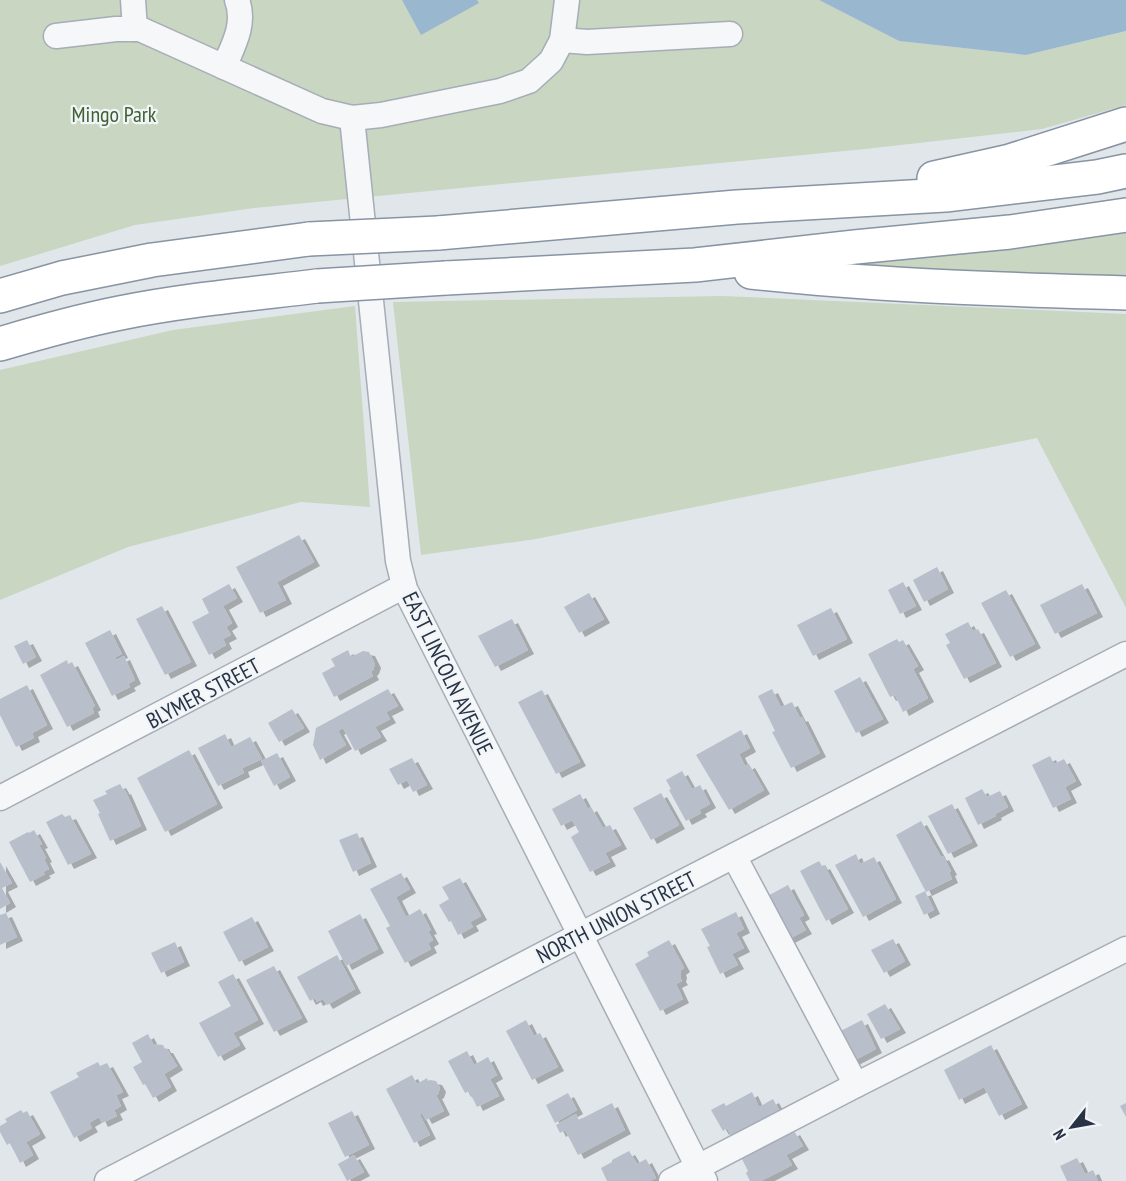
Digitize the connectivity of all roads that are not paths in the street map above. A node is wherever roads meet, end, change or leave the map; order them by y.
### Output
1 (133, 0) edge
2 (237, 0) edge
3 (567, 0) edge
4 (135, 29) junction
5 (730, 34) dead end
6 (56, 36) dead end
7 (562, 40) junction
8 (224, 67) junction
9 (352, 118) junction
10 (1126, 124) edge
11 (1126, 171) edge
12 (830, 202) junction
13 (1126, 215) edge
14 (695, 265) junction
15 (1126, 293) edge
16 (0, 296) edge
17 (0, 344) edge
18 (405, 586) junction
19 (1126, 654) edge
20 (0, 798) edge
21 (734, 856) junction
22 (580, 935) junction
23 (1126, 949) edge
24 (856, 1085) junction
25 (701, 1174) edge
26 (107, 1181) edge
27 (670, 1181) edge

1 - 4 street
2 - 8 street
3 - 7 street
4 - 6 street
4 - 8 street
5 - 7 street
7 - 9 street
8 - 9 street
9 - 18 street, EAST LINCOLN AVENUE
10 - 12 highway
11 - 12 highway
12 - 16 highway, bridge
13 - 14 highway
14 - 15 highway
14 - 17 highway, bridge
18 - 20 street, BLYMER STREET
18 - 22 street, EAST LINCOLN AVENUE
19 - 21 street, NORTH UNION STREET
21 - 22 street, NORTH UNION STREET
21 - 24 street
22 - 25 street, EAST LINCOLN AVENUE
22 - 26 street, NORTH UNION STREET
23 - 24 street
24 - 25 street
25 - 27 street

